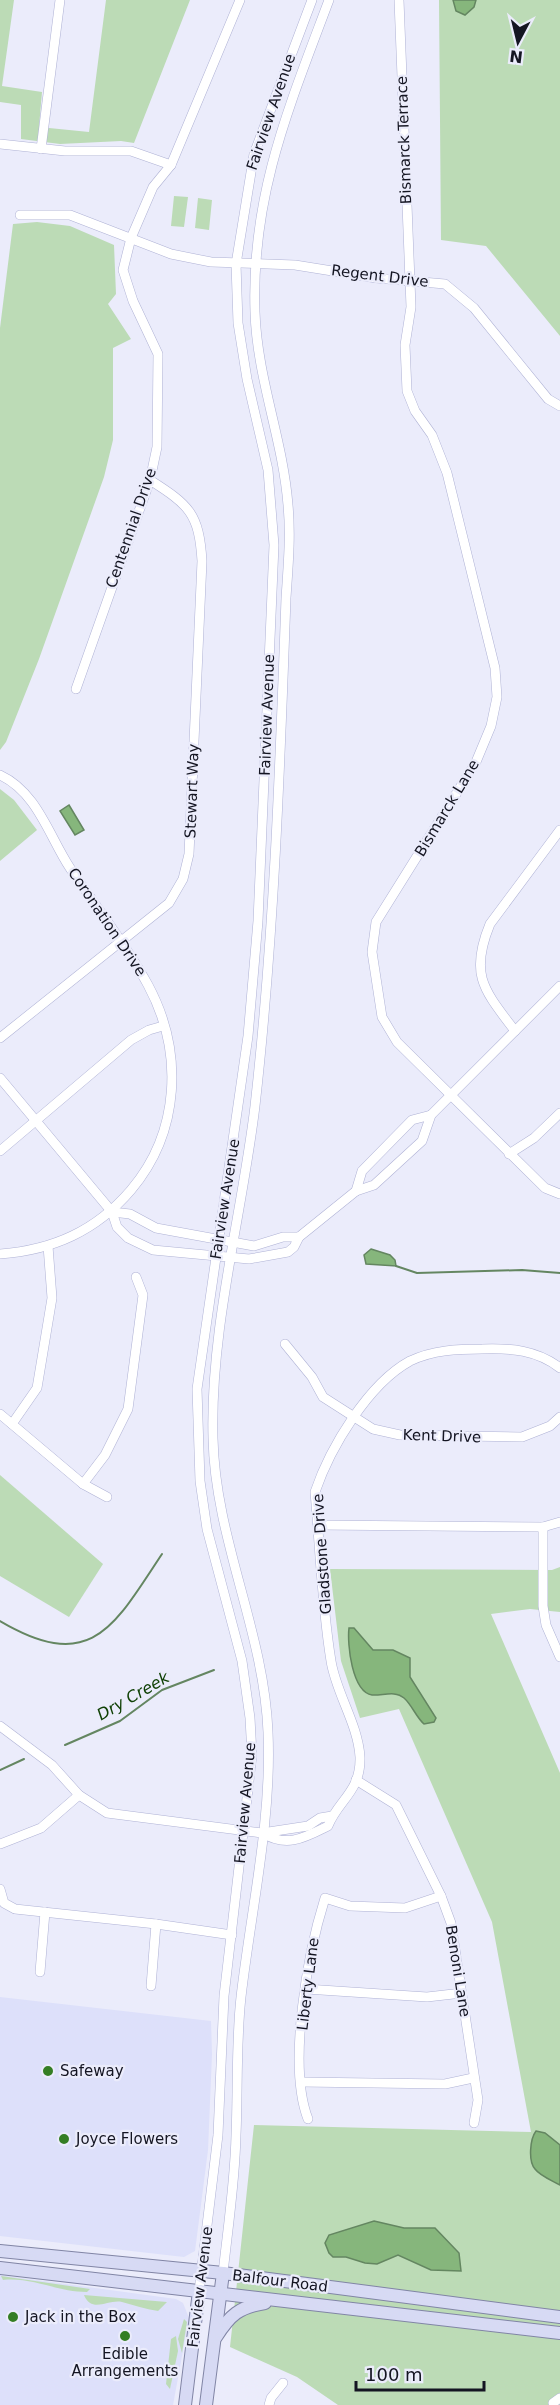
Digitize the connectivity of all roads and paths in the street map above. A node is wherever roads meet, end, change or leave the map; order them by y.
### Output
1 (60, 0) edge
2 (240, 0) edge
3 (312, 0) edge
4 (329, 0) edge
5 (399, 0) edge
6 (0, 144) edge
7 (41, 149) junction
8 (171, 165) junction
9 (20, 215) dead end
10 (131, 238) junction
11 (236, 264) junction
12 (255, 264) junction
13 (410, 281) junction
14 (560, 406) edge
15 (150, 480) junction
16 (76, 688) dead end
17 (2, 776) edge
18 (560, 830) edge
19 (120, 939) junction
20 (560, 986) edge
21 (163, 1026) junction
22 (515, 1031) junction
23 (0, 1038) edge
24 (0, 1078) edge
25 (450, 1095) junction
26 (560, 1113) edge
27 (431, 1115) junction
28 (36, 1120) junction
29 (0, 1151) edge
30 (509, 1154) junction
31 (356, 1191) junction
32 (560, 1194) edge
33 (112, 1212) junction
34 (299, 1237) junction
35 (219, 1239) junction
36 (235, 1242) junction
37 (48, 1246) junction
38 (0, 1254) edge
39 (216, 1254) junction
40 (232, 1257) junction
41 (136, 1277) dead end
42 (285, 1344) dead end
43 (560, 1368) edge
44 (0, 1414) edge
45 (354, 1418) junction
46 (560, 1418) edge
47 (12, 1424) junction
48 (83, 1484) junction
49 (108, 1497) dead end
50 (560, 1522) edge
51 (318, 1525) junction
52 (543, 1527) junction
53 (560, 1657) edge
54 (0, 1726) edge
55 (356, 1780) junction
56 (79, 1795) junction
57 (245, 1830) junction
58 (262, 1833) junction
59 (0, 1844) edge
60 (0, 1889) edge
61 (441, 1896) junction
62 (45, 1912) junction
63 (156, 1924) junction
64 (232, 1935) junction
65 (40, 1972) dead end
66 (151, 1986) dead end
67 (306, 1989) junction
68 (462, 1993) junction
69 (473, 2078) junction
70 (301, 2082) junction
71 (308, 2119) dead end
72 (474, 2123) dead end
73 (0, 2252) edge
74 (0, 2268) edge
75 (202, 2272) junction
76 (223, 2273) junction
77 (199, 2291) junction
78 (219, 2293) junction
79 (284, 2301) junction
80 (560, 2317) edge
81 (560, 2333) edge
82 (214, 2340) junction
83 (283, 2383) dead end
84 (185, 2405) edge
85 (206, 2405) edge
86 (270, 2405) edge

1 - 7 street
2 - 8 street, Centennial Drive
3 - 11 street, Fairview Avenue
4 - 12 street, Fairview Avenue
5 - 13 street, Bismarck Terrace
6 - 7 street
7 - 8 street
8 - 10 street, Centennial Drive
9 - 10 street, Regent Drive
10 - 11 street, Regent Drive
10 - 15 street, Centennial Drive
11 - 12 street, Regent Drive
11 - 35 street, Fairview Avenue
12 - 13 street, Regent Drive
12 - 36 street, Fairview Avenue
13 - 14 street, Regent Drive
13 - 25 street, Bismarck Lane
15 - 16 street, Centennial Drive
15 - 19 street, Stewart Way
17 - 19 street, Coronation Drive
18 - 22 street
19 - 21 street, Coronation Drive
19 - 23 street, Stewart Way
20 - 22 street
21 - 28 street
21 - 33 street, Coronation Drive
22 - 25 street
24 - 28 street
25 - 27 street
25 - 30 street, Bismarck Lane
26 - 30 street
27 - 31 street
27 - 31 street
28 - 29 street
28 - 33 street
30 - 32 street, Bismarck Lane
31 - 34 street
33 - 35 street
33 - 37 street, Coronation Drive
33 - 39 street
34 - 36 street
34 - 40 street
35 - 36 street
35 - 39 street, Fairview Avenue
36 - 40 street, Fairview Avenue
37 - 38 street, Coronation Drive
37 - 47 street
39 - 40 street
39 - 57 street, Fairview Avenue
40 - 58 street, Fairview Avenue
41 - 48 street
42 - 45 street, Kent Drive
43 - 45 street, Gladstone Drive
44 - 47 street
45 - 46 street, Kent Drive
45 - 51 street, Gladstone Drive
47 - 48 street
48 - 49 street
50 - 52 street
51 - 52 street
51 - 55 street, Gladstone Drive
52 - 53 street
54 - 56 street, Gladstone Drive
55 - 58 street, Gladstone Drive
55 - 61 street, Benoni Lane
56 - 57 street, Gladstone Drive
56 - 59 street
57 - 58 street, Gladstone Drive
57 - 64 street, Fairview Avenue
58 - 76 street, Fairview Avenue
60 - 62 street
61 - 67 street, Liberty Lane
61 - 68 street, Benoni Lane
62 - 63 street
62 - 65 street
63 - 64 street
63 - 66 street
64 - 75 street, Fairview Avenue
67 - 68 street
67 - 70 street, Liberty Lane
68 - 69 street, Benoni Lane
69 - 70 street
69 - 72 street, Benoni Lane
70 - 71 street, Liberty Lane
73 - 75 main road, Balfour Road
74 - 77 main road, Balfour Road
75 - 76 main road, Balfour Road
75 - 77 street, Fairview Avenue
76 - 78 main road, Fairview Avenue
76 - 80 main road, Balfour Road
77 - 78 main road, Balfour Road
77 - 84 main road, Fairview Avenue
78 - 79 main road, Balfour Road
78 - 82 main road, Fairview Avenue
79 - 81 main road, Balfour Road
79 - 82 main road
82 - 85 main road, Fairview Avenue
83 - 86 street

